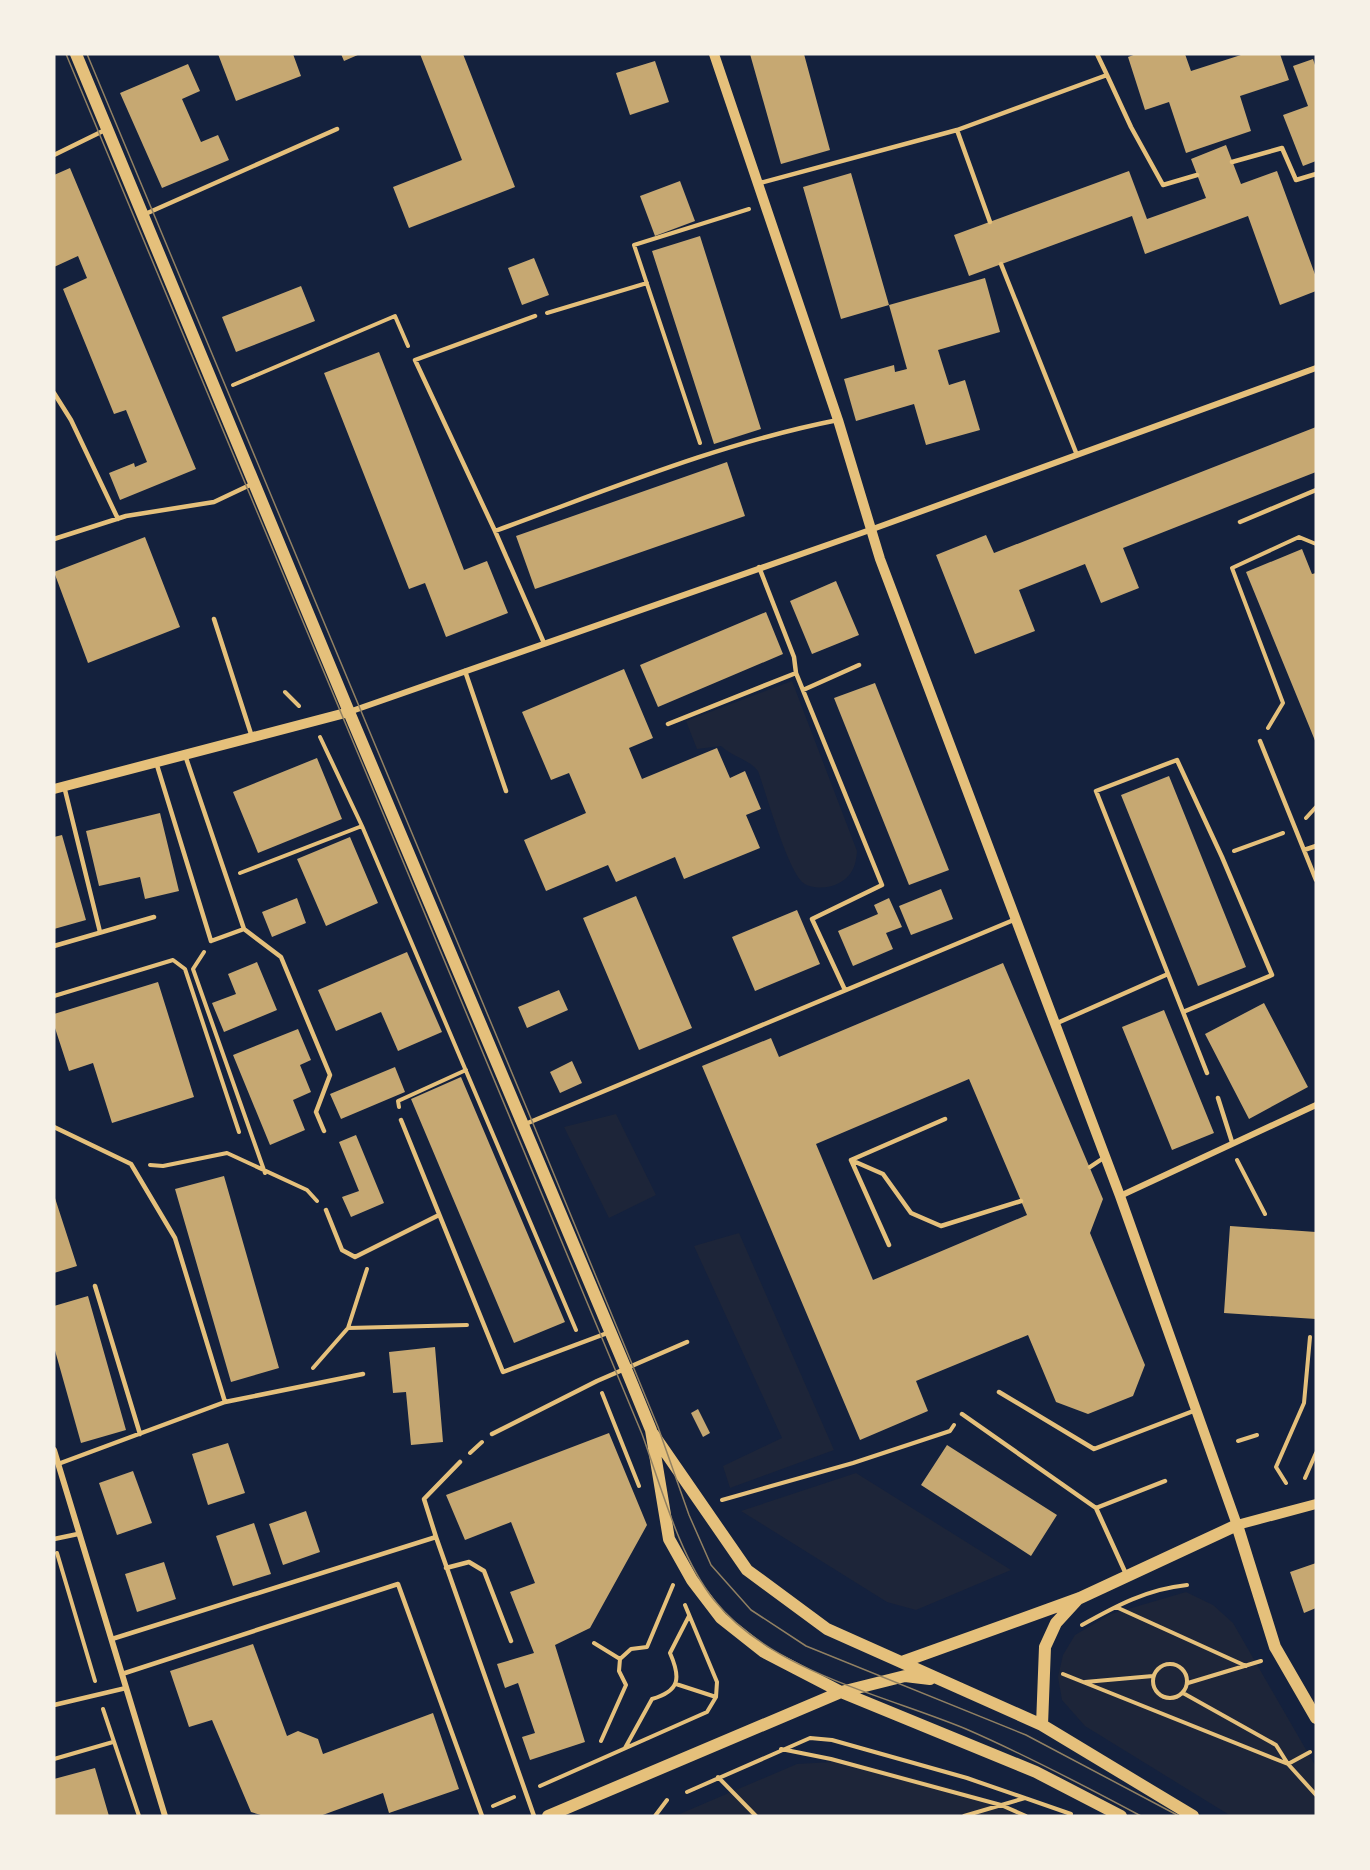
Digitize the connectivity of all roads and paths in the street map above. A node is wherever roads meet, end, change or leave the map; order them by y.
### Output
1 (76, 54) edge
2 (714, 54) edge
3 (1097, 54) edge
4 (1107, 75) junction
5 (108, 129) junction
6 (337, 129) dead end
7 (957, 130) junction
8 (54, 155) edge
9 (1232, 162) dead end
10 (1316, 174) edge
11 (1197, 175) dead end
12 (757, 184) junction
13 (764, 204) junction
14 (143, 215) junction
15 (990, 222) dead end
16 (1001, 264) dead end
17 (647, 283) junction
18 (536, 316) joint
19 (415, 360) junction
20 (1316, 368) edge
21 (54, 393) edge
22 (217, 393) junction
23 (838, 420) junction
24 (704, 455) junction
25 (1077, 455) junction
26 (254, 483) junction
27 (1316, 490) edge
28 (118, 519) junction
29 (1239, 522) dead end
30 (870, 530) junction
31 (495, 531) junction
32 (54, 539) edge
33 (1316, 544) edge
34 (759, 567) junction
35 (214, 619) dead end
36 (544, 643) junction
37 (859, 665) dead end
38 (465, 671) junction
39 (796, 674) junction
40 (802, 690) junction
41 (285, 692) dead end
42 (349, 712) junction
43 (314, 721) junction
44 (668, 724) dead end
45 (252, 737) junction
46 (1260, 741) joint
47 (185, 755) junction
48 (156, 762) junction
49 (59, 788) edge
50 (506, 790) dead end
51 (1316, 807) edge
52 (362, 826) junction
53 (1295, 829) junction
54 (1316, 846) edge
55 (1304, 850) junction
56 (1222, 857) junction
57 (227, 878) junction
58 (1316, 880) edge
59 (154, 917) dead end
60 (1016, 919) junction
61 (244, 929) junction
62 (100, 932) junction
63 (211, 941) junction
64 (54, 946) edge
65 (1168, 974) junction
66 (845, 990) junction
67 (54, 996) edge
68 (1183, 1012) junction
69 (1055, 1024) junction
70 (466, 1070) junction
71 (1207, 1073) dead end
72 (1218, 1098) dead end
73 (1316, 1105) edge
74 (945, 1119) dead end
75 (401, 1120) joint
76 (523, 1125) junction
77 (54, 1127) edge
78 (324, 1131) dead end
79 (239, 1132) dead end
80 (1232, 1142) junction
81 (1105, 1157) junction
82 (851, 1160) junction
83 (1237, 1160) dead end
84 (131, 1164) junction
85 (1090, 1167) dead end
86 (265, 1173) junction
87 (1120, 1196) junction
88 (1021, 1201) dead end
89 (326, 1210) joint
90 (1265, 1214) dead end
91 (439, 1215) junction
92 (889, 1245) dead end
93 (374, 1248) junction
94 (95, 1286) dead end
95 (484, 1324) junction
96 (348, 1328) junction
97 (610, 1332) junction
98 (1310, 1337) dead end
99 (687, 1341) dead end
100 (582, 1343) junction
101 (626, 1369) junction
102 (363, 1374) dead end
103 (597, 1381) junction
104 (294, 1388) junction
105 (999, 1392) dead end
106 (225, 1402) junction
107 (1196, 1410) junction
108 (962, 1414) dead end
109 (651, 1430) junction
110 (950, 1431) dead end
111 (140, 1434) junction
112 (492, 1434) joint
113 (1257, 1435) dead end
114 (1238, 1441) dead end
115 (54, 1450) edge
116 (1316, 1453) edge
117 (460, 1462) joint
118 (56, 1464) edge
119 (1305, 1478) dead end
120 (1165, 1481) dead end
121 (1286, 1483) dead end
122 (643, 1497) dead end
123 (722, 1500) dead end
124 (1316, 1504) edge
125 (1096, 1508) junction
126 (1237, 1525) junction
127 (78, 1534) junction
128 (436, 1537) junction
129 (54, 1539) edge
130 (446, 1568) junction
131 (1126, 1574) junction
132 (1186, 1585) dead end
133 (679, 1588) dead end
134 (682, 1597) dead end
135 (1080, 1598) junction
136 (1115, 1606) junction
137 (689, 1615) junction
138 (1077, 1627) dead end
139 (112, 1639) junction
140 (511, 1641) dead end
141 (594, 1643) dead end
142 (620, 1659) junction
143 (1262, 1661) dead end
144 (902, 1662) junction
145 (1246, 1666) junction
146 (1054, 1670) dead end
147 (122, 1674) junction
148 (1153, 1676) junction
149 (941, 1680) junction
150 (1084, 1682) junction
151 (1188, 1683) junction
152 (676, 1684) junction
153 (126, 1688) junction
154 (841, 1692) junction
155 (1183, 1693) junction
156 (716, 1697) junction
157 (54, 1705) edge
158 (1316, 1718) edge
159 (1042, 1725) junction
160 (601, 1741) dead end
161 (113, 1742) dead end
162 (624, 1749) junction
163 (781, 1749) junction
164 (1310, 1752) dead end
165 (54, 1760) edge
166 (1288, 1764) junction
167 (718, 1777) junction
168 (525, 1792) junction
169 (687, 1792) dead end
170 (1316, 1795) edge
171 (1026, 1798) junction
172 (667, 1800) dead end
173 (1001, 1805) junction
174 (481, 1814) edge
175 (165, 1816) edge
176 (534, 1816) edge
177 (548, 1816) edge
178 (655, 1816) edge
179 (756, 1816) edge
180 (964, 1816) edge
181 (1026, 1816) edge
182 (1077, 1816) edge
183 (1121, 1816) edge
184 (1193, 1816) edge

1 - 5 main road
2 - 12 street
3 - 4 lane
4 - 7 lane
4 - 11 lane
5 - 8 lane
5 - 14 main road
6 - 14 lane
7 - 12 lane
7 - 15 lane
9 - 10 lane
12 - 13 street
13 - 17 path
13 - 23 street
14 - 22 main road
16 - 25 lane
17 - 18 path
17 - 24 path
18 - 19 lane
19 - 22 path
19 - 31 lane
20 - 25 street
21 - 28 lane
22 - 26 main road
23 - 24 lane
23 - 30 street
24 - 31 lane
25 - 30 street
26 - 28 lane
26 - 42 main road
27 - 29 lane
28 - 32 lane
30 - 34 street
30 - 60 street
31 - 36 lane
33 - 46 path
34 - 36 street
34 - 39 lane
35 - 45 lane
36 - 38 street
37 - 40 lane
38 - 42 street
38 - 50 lane
39 - 40 lane
39 - 44 lane
40 - 66 lane
41 - 43 path
42 - 43 street
42 - 76 main road
43 - 45 street
43 - 52 path
45 - 47 street
46 - 53 lane
47 - 48 street
47 - 57 lane
48 - 49 street
48 - 63 lane
49 - 62 lane
51 - 53 path
52 - 57 path
52 - 70 path
53 - 55 lane
53 - 56 path
54 - 55 lane
55 - 58 lane
56 - 65 lane
56 - 68 lane
57 - 61 lane
59 - 62 lane
60 - 66 lane
60 - 69 street
61 - 63 lane
61 - 78 lane
62 - 64 lane
63 - 86 path
65 - 68 lane
65 - 69 lane
66 - 76 lane
67 - 79 path
68 - 71 lane
69 - 81 street
70 - 75 path
70 - 100 path
72 - 80 lane
73 - 80 street
74 - 82 lane
75 - 91 lane
76 - 97 main road
77 - 84 lane
80 - 87 street
81 - 85 lane
81 - 87 street
82 - 88 lane
82 - 92 lane
83 - 90 path
84 - 86 path
84 - 106 lane
86 - 89 path
87 - 107 street
89 - 93 lane
91 - 93 lane
91 - 95 lane
93 - 96 path
94 - 111 lane
95 - 96 path
95 - 100 lane
96 - 104 path
97 - 100 lane
97 - 101 main road
98 - 121 path
99 - 101 lane
101 - 103 lane
101 - 109 main road
102 - 104 lane
103 - 112 lane
103 - 122 path
104 - 106 lane
105 - 107 lane
106 - 111 lane
107 - 126 street
108 - 125 lane
109 - 144 main road
109 - 154 main road
110 - 123 path
111 - 118 lane
112 - 117 path
113 - 114 path
115 - 118 street
116 - 119 path
117 - 128 lane
118 - 127 street
120 - 125 lane
124 - 126 street
125 - 131 lane
126 - 131 main road
126 - 158 main road
127 - 129 lane
127 - 139 street
128 - 130 lane
128 - 139 lane
130 - 140 lane
130 - 168 lane
131 - 135 main road
132 - 136 path
133 - 142 path
134 - 137 path
135 - 144 main road
135 - 159 main road
136 - 138 path
136 - 145 path
137 - 152 path
137 - 156 path
139 - 147 street
141 - 142 path
142 - 160 path
143 - 145 path
144 - 149 main road
145 - 151 path
146 - 150 path
147 - 153 street
147 - 174 lane
148 - 150 path
148 - 151 path
148 - 155 path
149 - 154 main road
149 - 159 main road
150 - 166 path
151 - 155 path
152 - 156 path
152 - 162 path
153 - 157 lane
153 - 175 street
154 - 177 main road
154 - 183 main road
155 - 166 path
156 - 162 path
159 - 184 main road
161 - 165 path
162 - 168 path
163 - 167 path
163 - 171 path
163 - 173 path
164 - 166 path
166 - 170 path
167 - 169 path
167 - 179 path
168 - 174 path
168 - 176 lane
171 - 173 path
171 - 182 path
172 - 178 path
173 - 180 path
173 - 181 path

